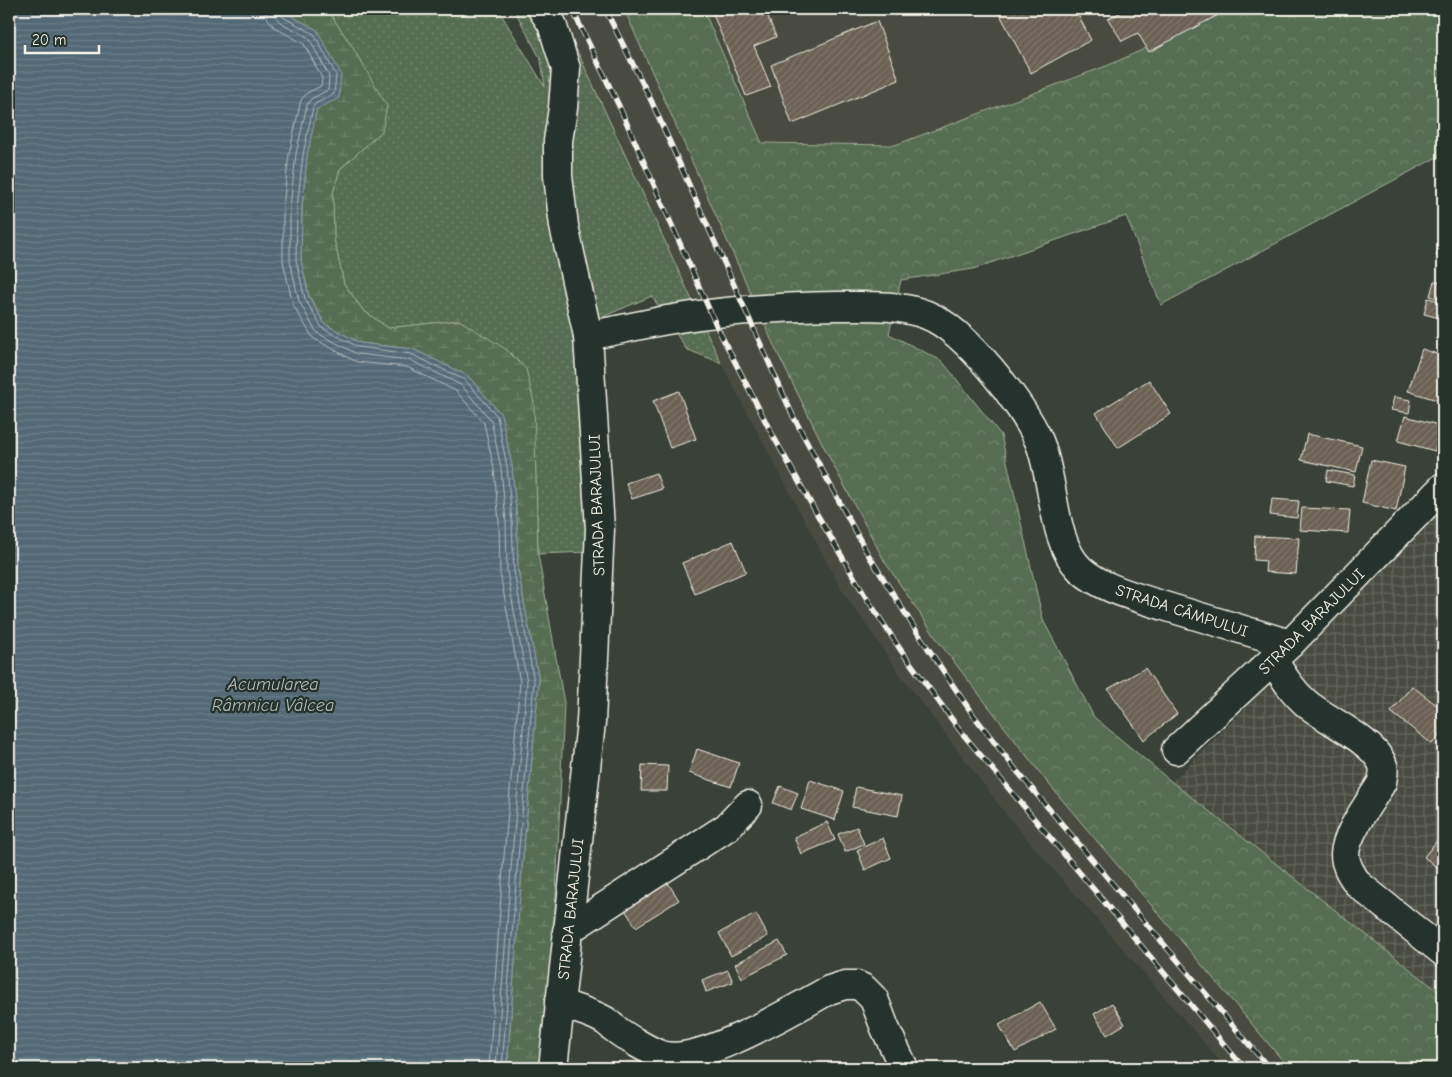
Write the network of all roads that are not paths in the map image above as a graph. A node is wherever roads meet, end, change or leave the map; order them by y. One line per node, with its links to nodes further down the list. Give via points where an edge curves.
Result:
1 (542, 9): 2 (street, STRADA BARAJULUI, via 552,24 566,69 558,141 558,176 564,226)
2 (588, 336): 4 (street, STRADA CÂMPULUI, via 679,318 782,307 887,307 929,316 974,350 1023,411 1048,469 1063,542 1080,569 1094,579 1137,598); 7 (street, STRADA BARAJULUI, via 600,529 598,591 591,722)
3 (1443, 487): 4 (street, STRADA BARAJULUI)
4 (1282, 652): 5 (street, STRADA BARAJULUI); 8 (street, via 1288,684 1304,702 1366,743 1382,763 1382,782 1348,840 1345,855 1349,872 1358,885)
5 (1176, 750)
6 (748, 805): 7 (street, via 727,827)
7 (567, 931): 9 (street, STRADA BARAJULUI)
8 (1443, 952)
9 (559, 1003): 10 (street, STRADA BARAJULUI); 11 (street, via 602,1019 661,1055 693,1055 731,1042 829,990 845,984 856,985 874,1000)
10 (553, 1068)
11 (904, 1068)

